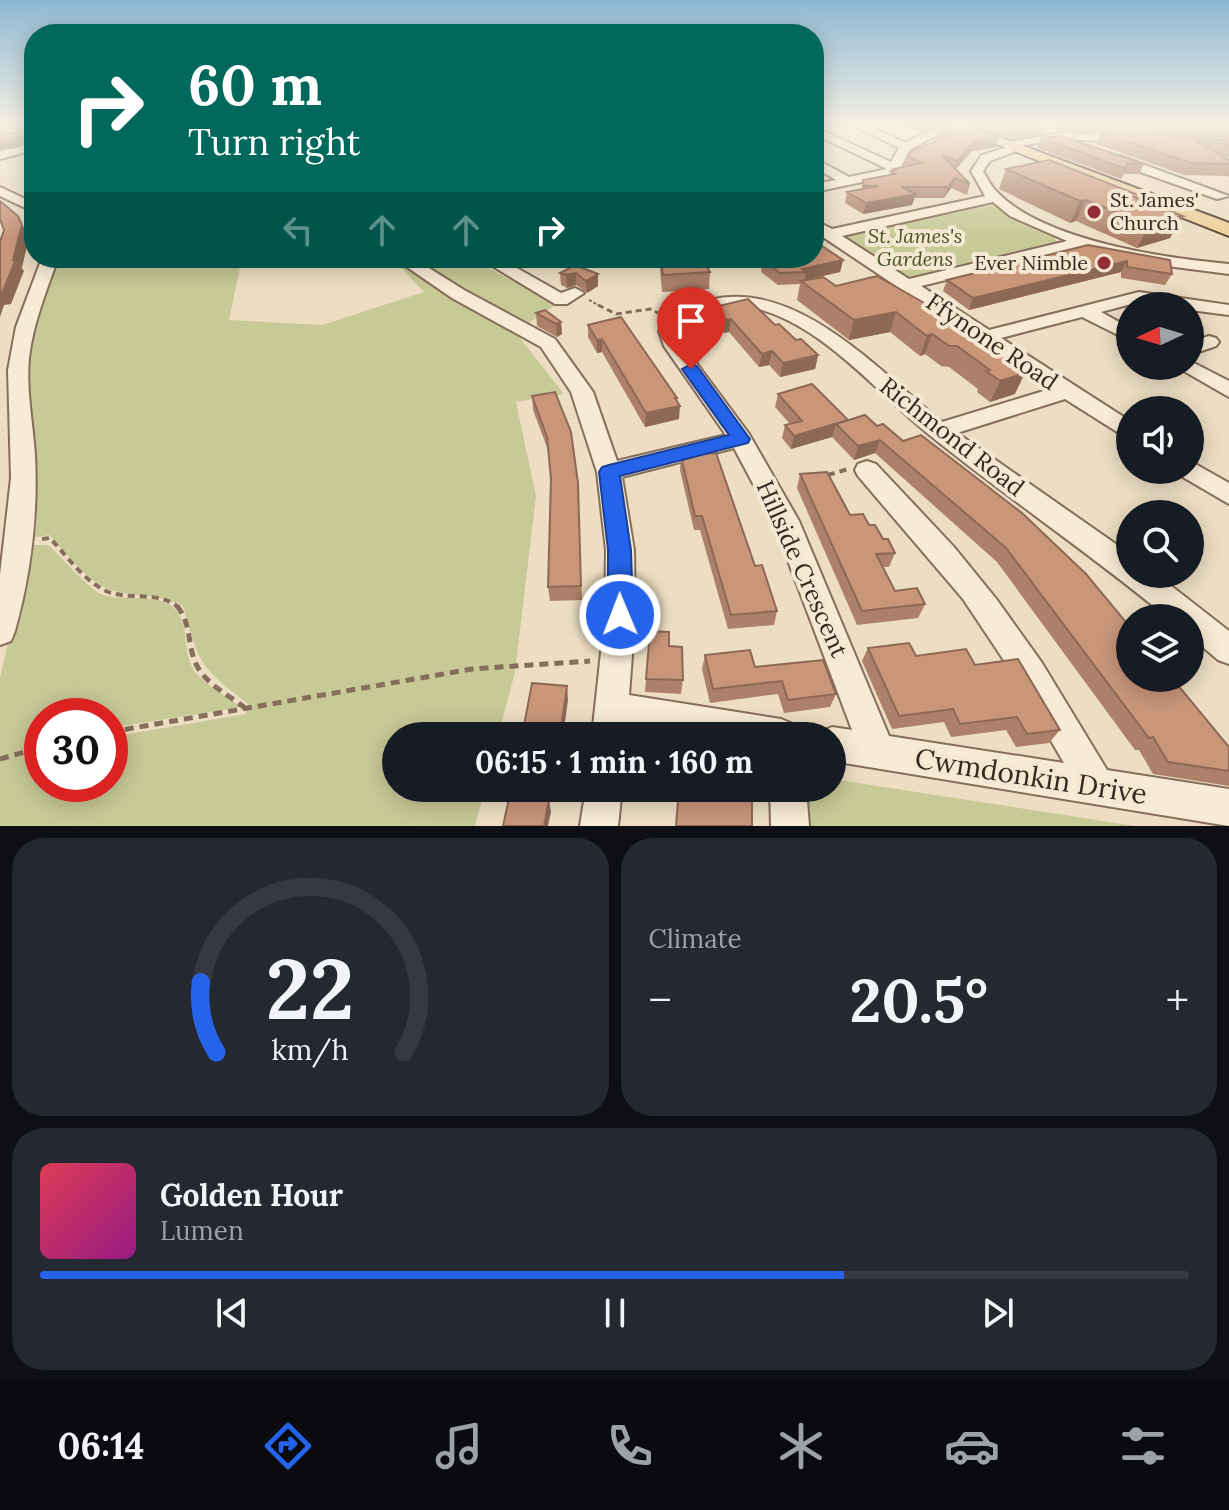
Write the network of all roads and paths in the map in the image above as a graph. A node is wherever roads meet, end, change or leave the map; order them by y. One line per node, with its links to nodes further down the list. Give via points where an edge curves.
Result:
1 (882, 163): 7 (street)
2 (899, 163): 7 (street)
3 (983, 163): 12 (street, via 977,171 982,186)
4 (1055, 163): 14 (main road)
5 (1126, 163): 11 (street)
6 (824, 168): 8 (street)
7 (896, 169): 8 (street)
8 (849, 182): 9 (street)
9 (824, 186)
10 (0, 191): 13 (street)
11 (1222, 196)
12 (995, 198): 17 (street); 19 (street, via 1035,223)
13 (24, 203)
14 (1159, 203): 15 (street); 16 (main road)
15 (1131, 210)
16 (1227, 228)
17 (824, 229)
18 (824, 230): 24 (street, Ffynone Road)
19 (1084, 242): 23 (street, via 1144,258); 24 (street)
20 (46, 268): 41 (street, via 18,368)
21 (418, 268): 38 (street, via 548,343 582,392)
22 (505, 268): 25 (street, via 561,300)
23 (1229, 269)
24 (906, 285): 30 (street, Ffynone Road)
25 (575, 293): 28 (path, via 616,314 650,309)
26 (1229, 310): 27 (street, via 1139,297)
27 (1084, 311): 29 (street); 30 (street)
28 (675, 321): 35 (street, Richmond Road, via 689,311 740,301 772,308 835,344); 36 (street, Hillside Crescent, via 668,331 674,346)
29 (1116, 328)
30 (985, 337): 33 (street, Ffynone Road)
31 (1204, 376): 32 (street)
32 (1229, 390)
33 (1067, 391): 34 (street, Ffynone Road); 35 (street)
34 (1116, 423)
35 (938, 431): 42 (street, Richmond Road)
36 (741, 439): 38 (street); 54 (street, Hillside Crescent, via 786,521)
37 (867, 470): 56 (street, via 987,608)
38 (609, 472): 48 (street, via 620,550)
39 (1204, 483): 40 (street)
40 (1228, 505)
41 (20, 542): 46 (street, via 13,592); 49 (path, via 50,538 102,590 170,601 185,618 199,671)
42 (1116, 560)
43 (1152, 588): 44 (street, Richmond Road)
44 (1172, 604)
45 (1204, 629): 47 (street, Richmond Road)
46 (0, 631)
47 (1229, 650)
48 (616, 675): 49 (path, via 590,674 590,660 472,669); 50 (street)
49 (245, 708): 51 (path)
50 (611, 722)
51 (128, 729)
52 (846, 746): 54 (street, Cwmdonkin Drive)
53 (24, 752): 55 (path)
54 (878, 752): 56 (street, Cwmdonkin Drive)
55 (0, 759)
56 (1096, 786): 59 (street, Cwmdonkin Drive)
57 (602, 802): 60 (street)
58 (789, 802): 61 (street)
59 (1229, 808)
60 (599, 826)
61 (790, 826)

